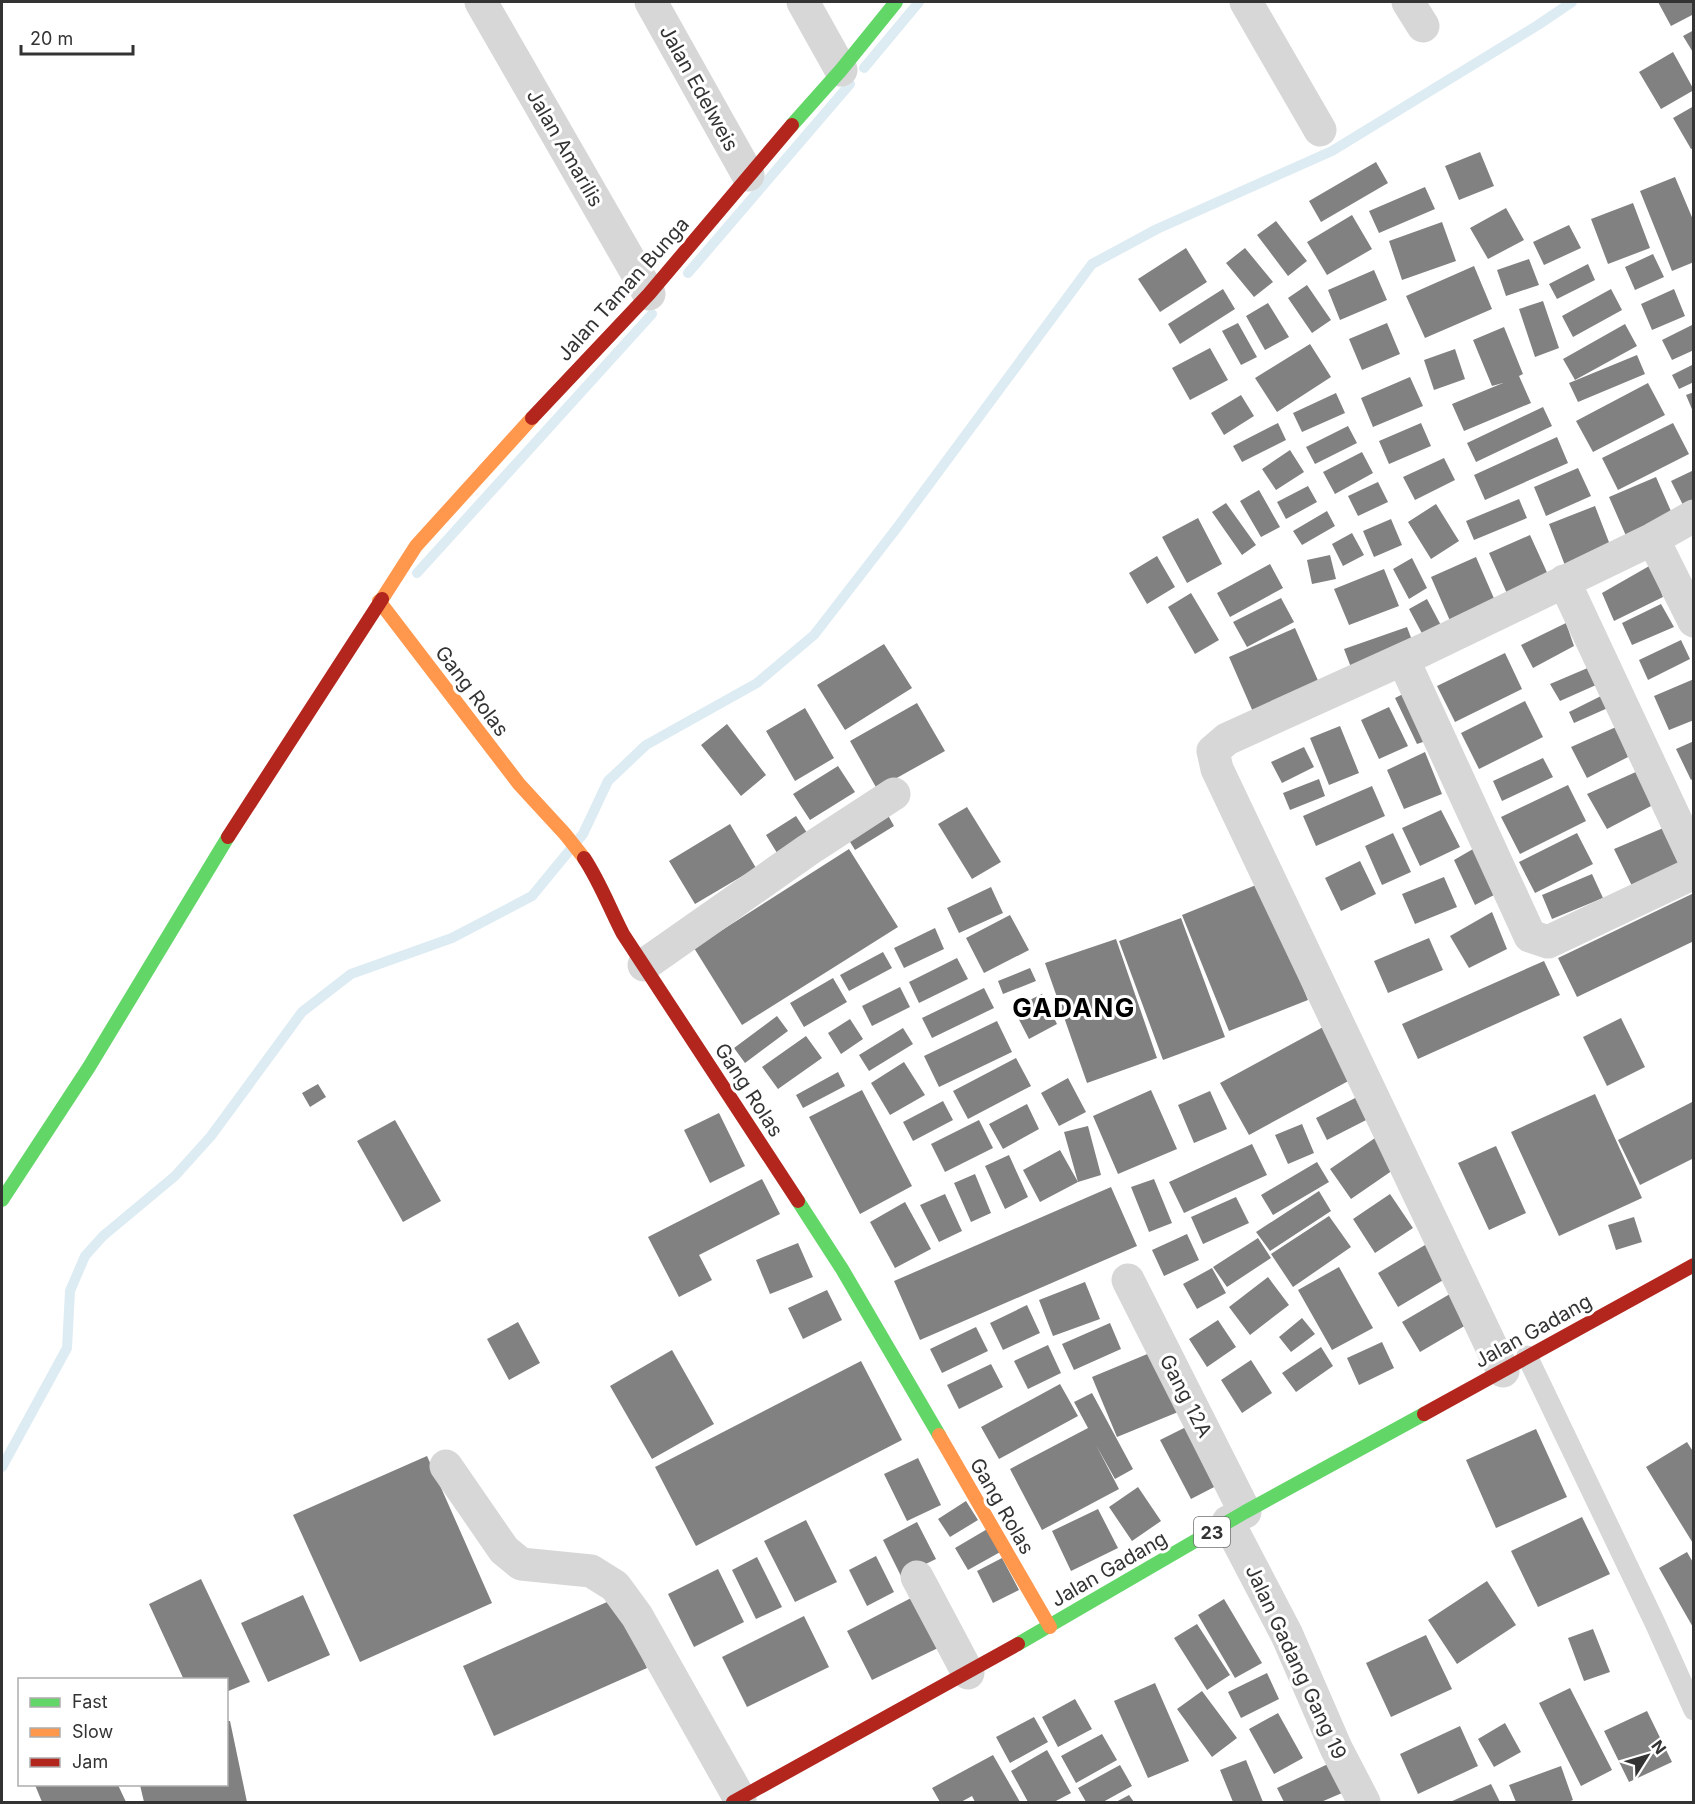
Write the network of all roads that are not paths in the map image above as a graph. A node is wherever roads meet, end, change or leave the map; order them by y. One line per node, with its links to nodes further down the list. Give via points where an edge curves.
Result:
1 (481, 2): 9 (street, Jalan Amarilis)
2 (651, 2): 8 (street, Jalan Edelweis)
3 (803, 2): 6 (street)
4 (896, 2): 6 (main road, Jalan Taman Bunga)
5 (1246, 2): 7 (street)
6 (841, 70): 8 (main road, Jalan Taman Bunga)
7 (1320, 130)
8 (748, 176): 9 (main road, Jalan Taman Bunga)
9 (649, 294): 13 (main road, Jalan Taman Bunga, via 422,539)
10 (1694, 516): 11 (street)
11 (1653, 539): 12 (street); 14 (street)
12 (1564, 581): 15 (street); 17 (street)
13 (379, 601): 19 (main road, Gang Rolas, via 519,784 582,856 597,877 623,934); 20 (main road, Jalan Taman Bunga)
14 (1694, 621)
15 (1403, 659): 18 (street, via 1530,936 1548,942); 23 (street, via 1227,739 1213,751 1222,779)
16 (894, 794): 19 (street)
17 (1694, 859)
18 (1694, 873)
19 (644, 964): 27 (main road, Gang Rolas, via 842,1269)
20 (2, 1200)
21 (1694, 1265): 23 (main road, Jalan Gadang / 23)
22 (1128, 1280): 25 (street, Gang 12A)
23 (1515, 1363): 25 (main road, Jalan Gadang / 23); 29 (lane, via 1655,1623)
24 (446, 1466): 30 (street, via 504,1550 521,1564 591,1571 615,1586 637,1616)
25 (1236, 1517): 27 (main road, Jalan Gadang / 23); 31 (street, Jalan Gadang Gang 19, via 1336,1748)
26 (917, 1577): 28 (street)
27 (1050, 1626): 28 (main road, Jalan Gadang / 23)
28 (968, 1673): 30 (main road, Jalan Gadang / 23)
29 (1694, 1710)
30 (737, 1801)
31 (1364, 1803)

